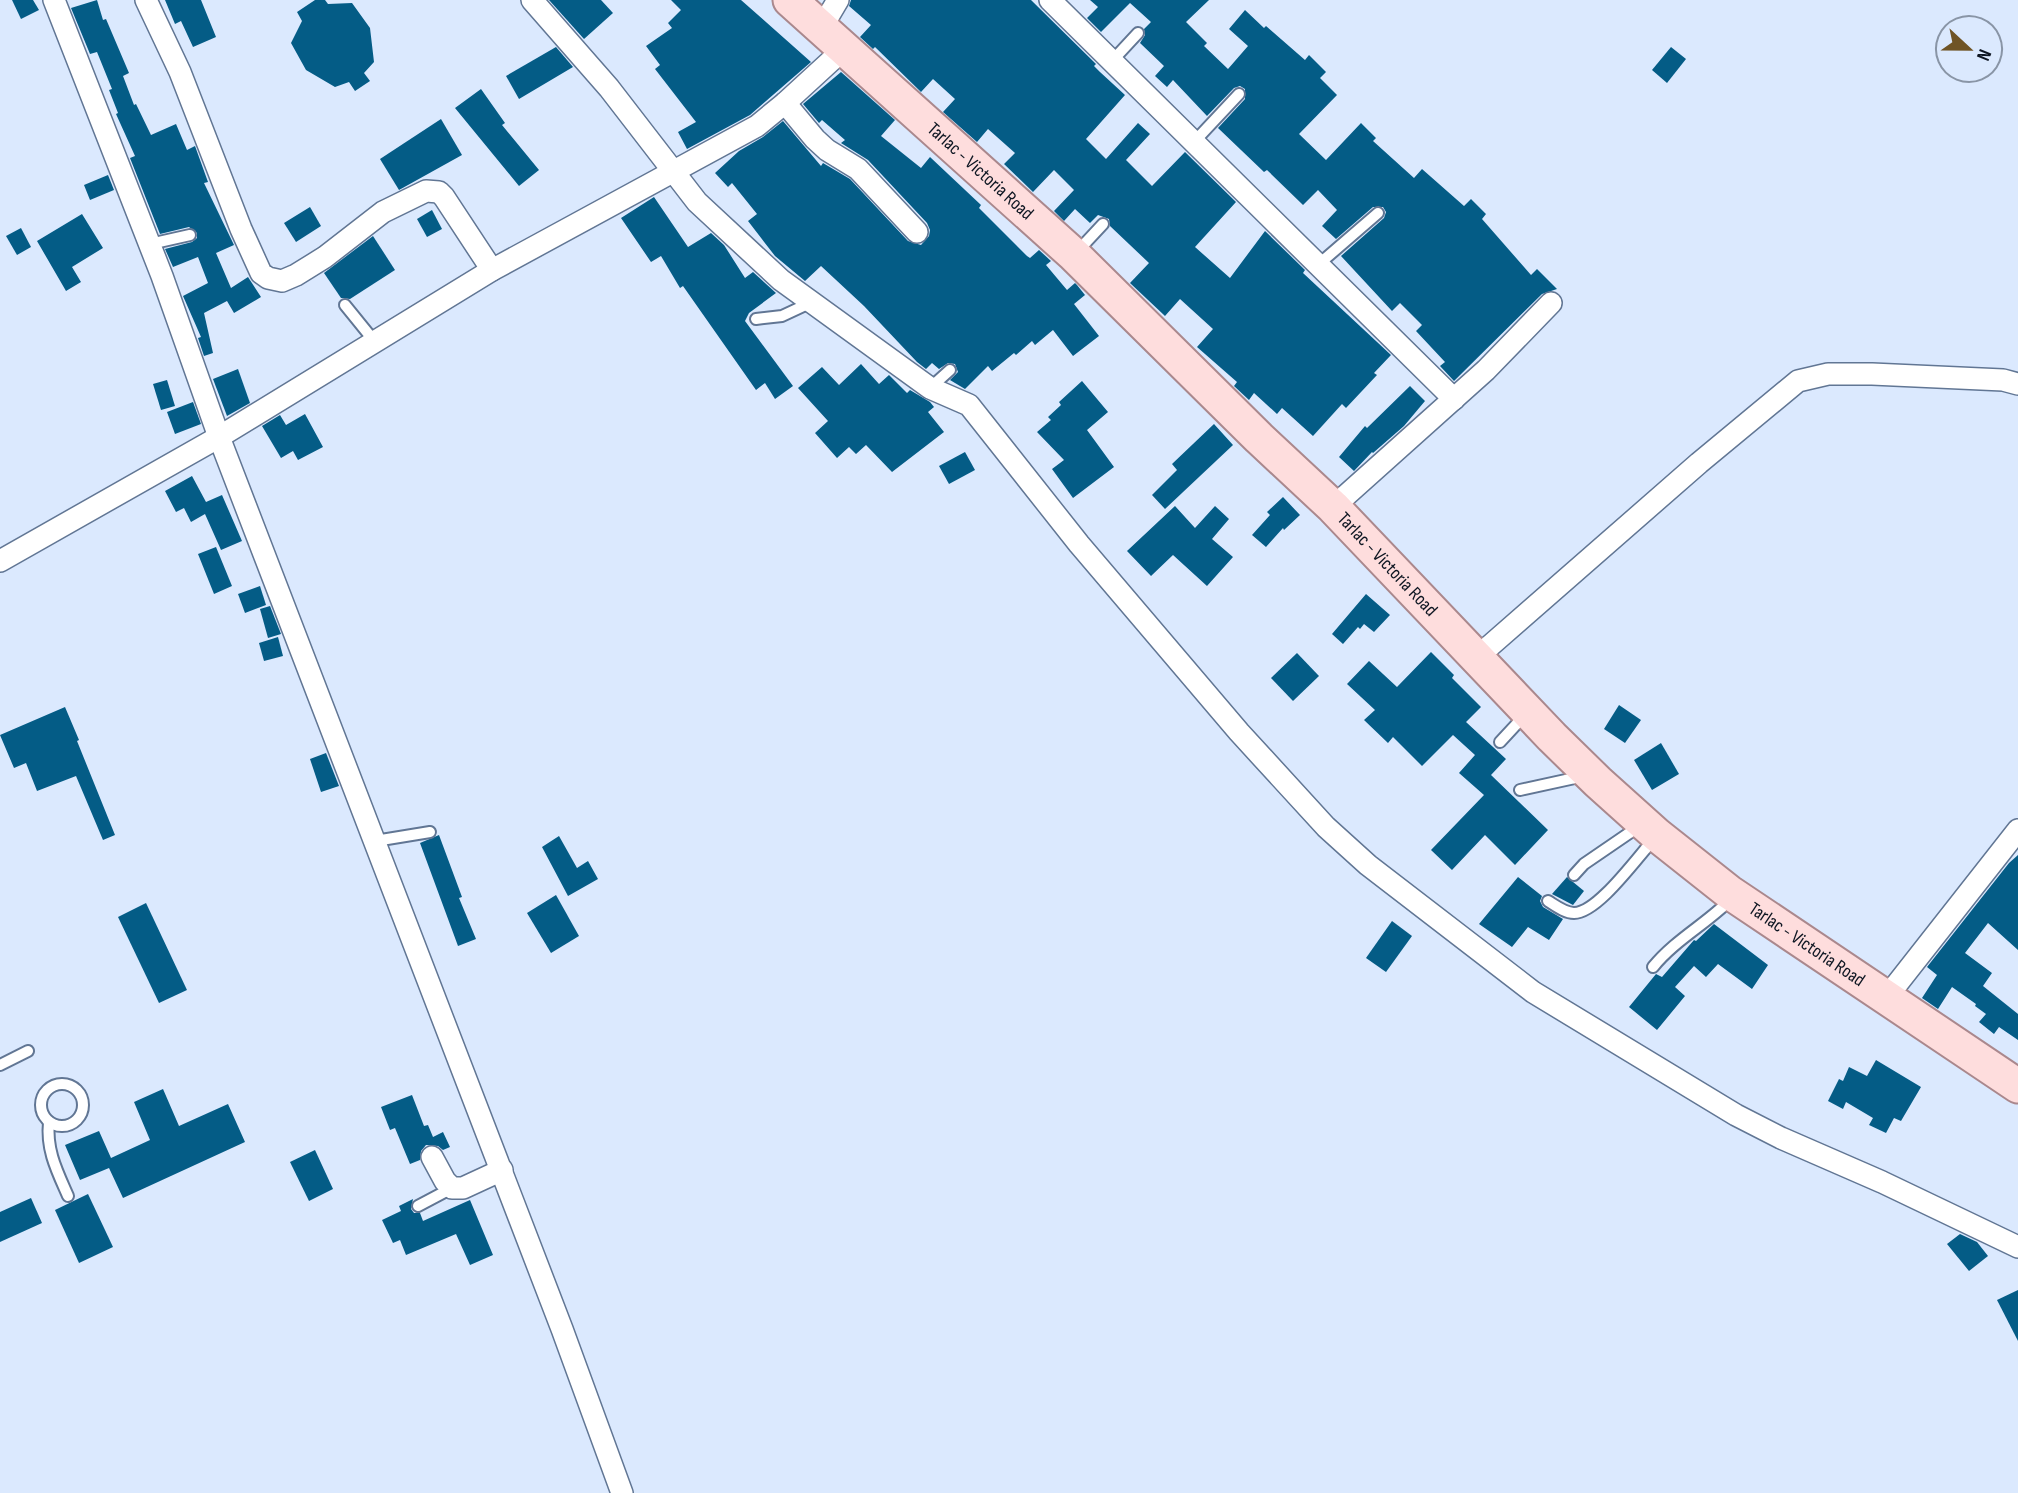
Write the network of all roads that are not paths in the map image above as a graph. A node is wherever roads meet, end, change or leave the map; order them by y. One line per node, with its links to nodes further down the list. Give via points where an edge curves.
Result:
1 (54, 0): 17 (street)
2 (146, 0): 20 (street, via 261,273 274,281 296,275 383,212 426,191 444,197)
3 (531, 0): 12 (street, via 609,88)
4 (790, 0): 6 (main road, Tarlac - Victoria Road)
5 (1053, 1): 8 (street)
6 (835, 25): 10 (street); 18 (main road, Tarlac - Victoria Road)
7 (1138, 33): 8 (lane)
8 (1112, 61): 11 (street)
9 (1239, 94): 11 (lane)
10 (785, 103): 12 (street, via 757,126); 15 (street, via 821,144 858,169)
11 (1194, 142): 19 (street)
12 (672, 170): 20 (street); 21 (street, via 697,202)
13 (1378, 213): 19 (lane)
14 (1103, 224): 18 (lane)
15 (917, 232)
16 (190, 235): 17 (lane)
17 (150, 244): 30 (street)
18 (1074, 255): 31 (main road, Tarlac - Victoria Road)
19 (1320, 264): 29 (street)
20 (492, 270): 25 (street)
21 (813, 302): 24 (lane, via 782,316); 28 (street)
22 (1551, 303): 29 (street)
23 (345, 305): 25 (lane)
24 (756, 319)
25 (374, 342): 30 (street)
26 (950, 370): 28 (lane)
27 (2018, 384): 33 (street, via 1872,374 1828,374 1798,381)
28 (930, 388): 56 (street, via 969,405 1239,733 1368,865 1533,992 1736,1115)
29 (1454, 398): 31 (street)
30 (219, 437): 32 (street); 41 (street)
31 (1333, 507): 33 (main road, Tarlac - Victoria Road)
32 (0, 561)
33 (1476, 658): 34 (main road, Tarlac - Victoria Road)
34 (1528, 712): 35 (lane); 36 (main road, Tarlac - Victoria Road)
35 (1500, 742)
36 (1590, 775): 37 (lane); 38 (main road, Tarlac - Victoria Road)
37 (1520, 790)
38 (1650, 829): 42 (lane, via 1584,864); 43 (main road, Tarlac - Victoria Road); 44 (lane, via 1601,899 1588,909 1571,913)
39 (2018, 830): 46 (street)
40 (430, 832): 41 (lane)
41 (375, 841): 52 (street)
42 (1574, 875)
43 (1735, 895): 45 (lane); 46 (main road, Tarlac - Victoria Road)
44 (1548, 901)
45 (1653, 967)
46 (1886, 998): 49 (main road, Tarlac - Victoria Road)
47 (28, 1051): 48 (lane)
48 (0, 1065)
49 (2018, 1086)
50 (49, 1122): 50 (lane, via 42,1112 42,1098 50,1087 63,1083 75,1087 83,1098 83,1111 75,1122 62,1127); 54 (lane, via 49,1153)
51 (432, 1157): 53 (street)
52 (502, 1170): 53 (street); 57 (street)
53 (453, 1188): 55 (lane)
54 (68, 1196)
55 (418, 1206)
56 (2018, 1247)
57 (622, 1493)

